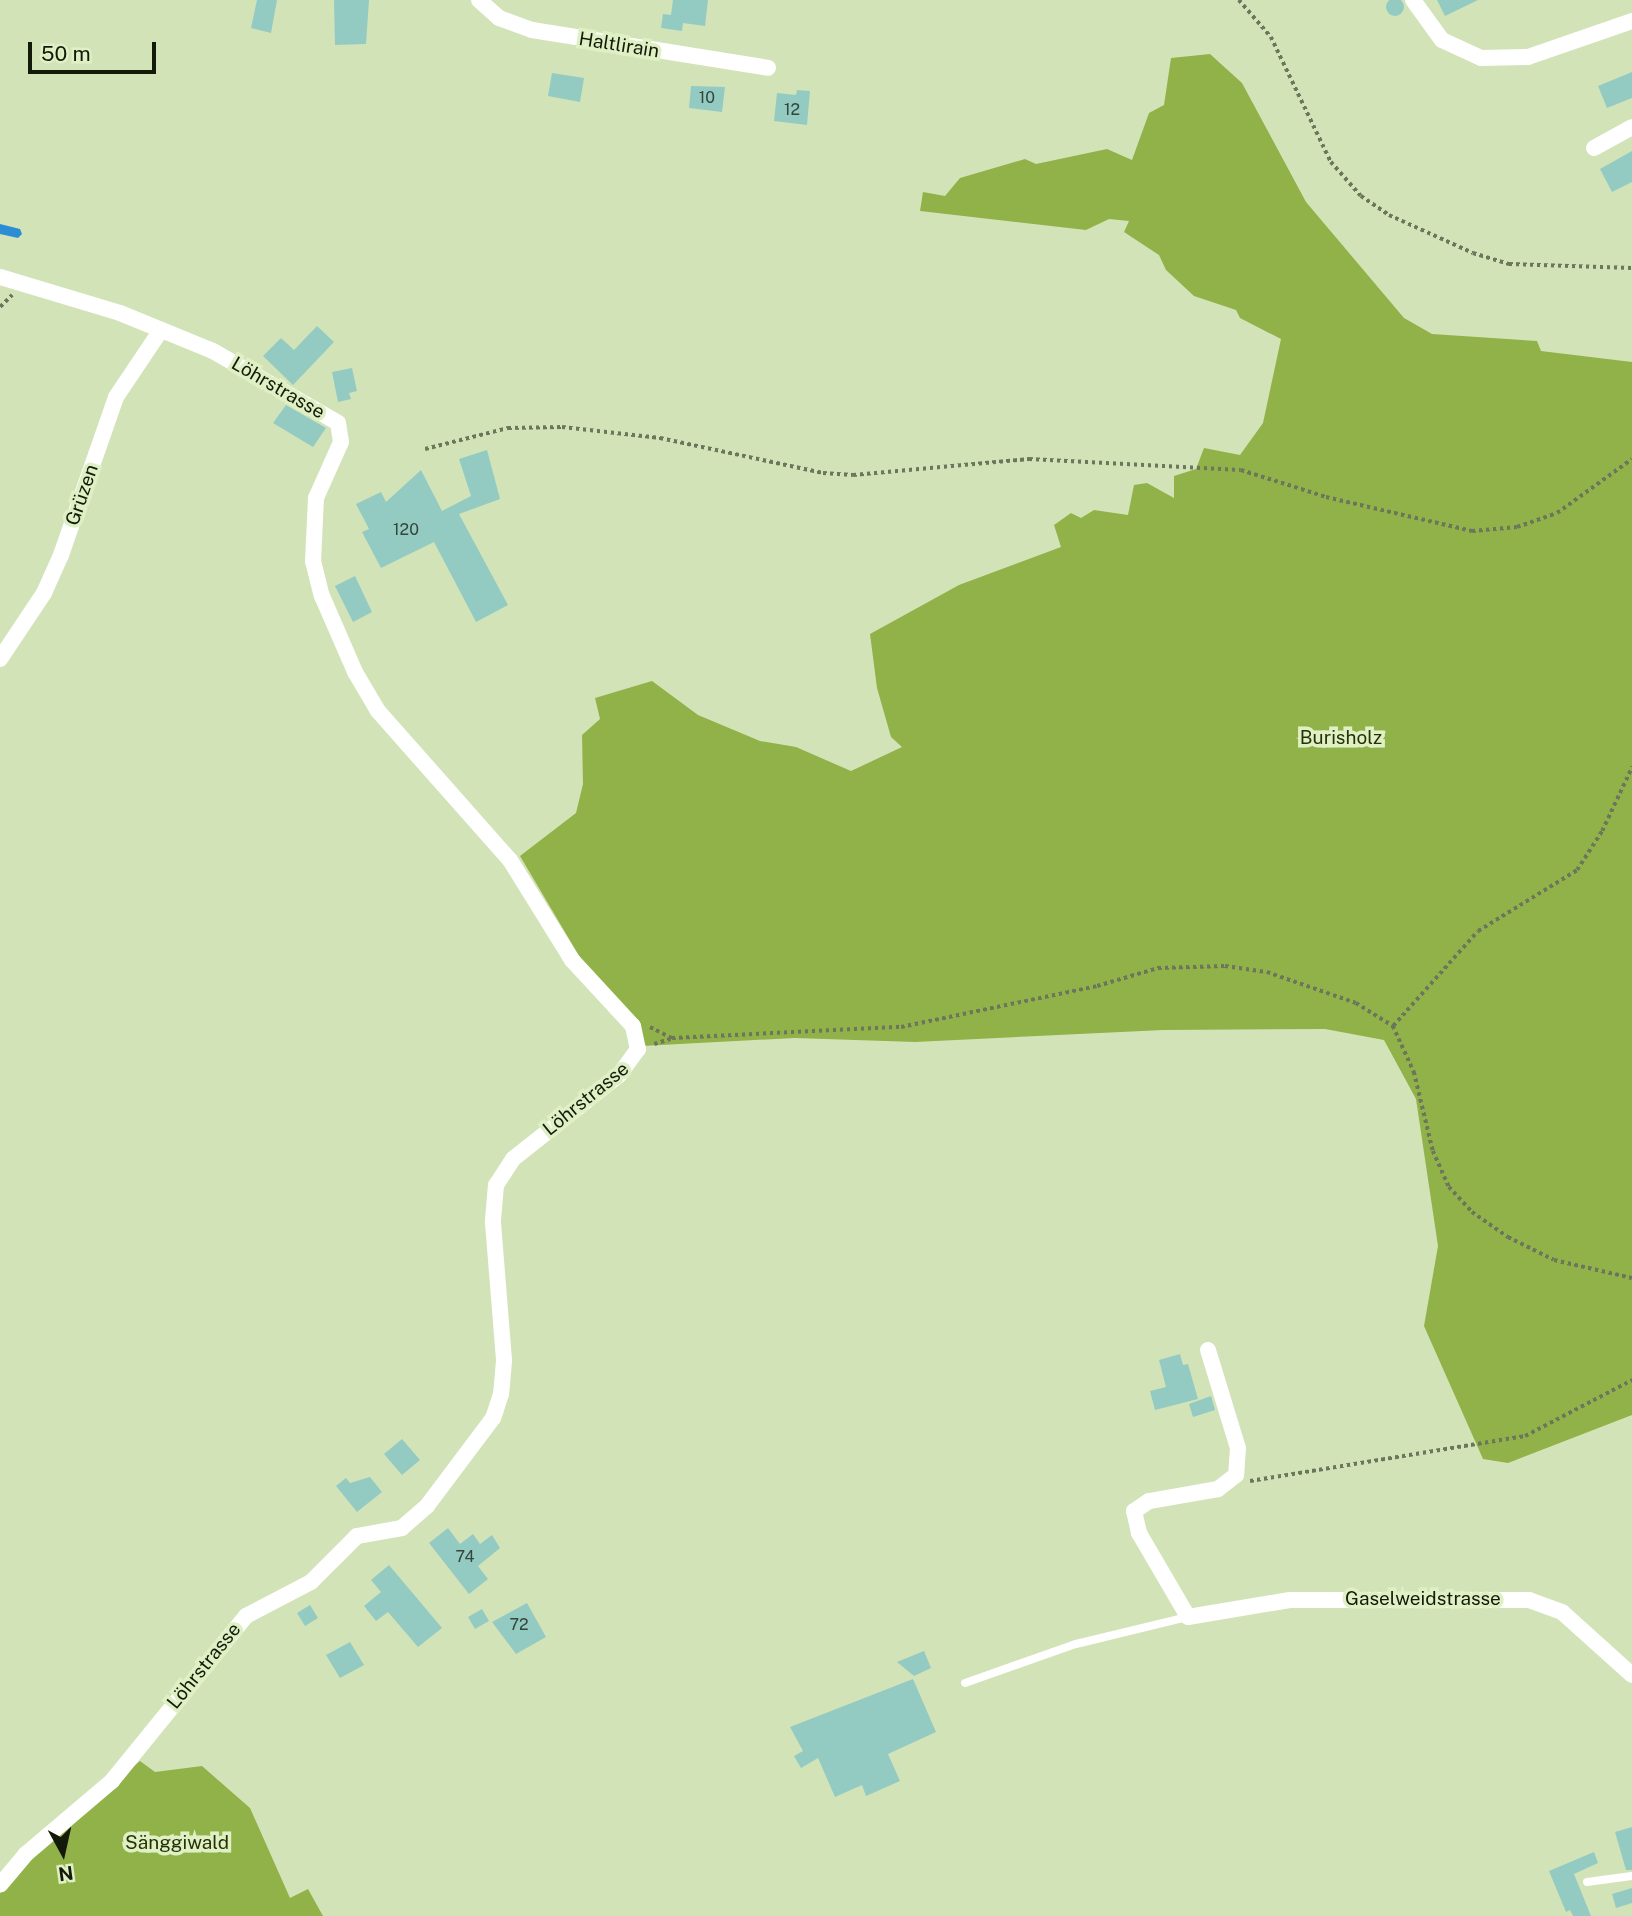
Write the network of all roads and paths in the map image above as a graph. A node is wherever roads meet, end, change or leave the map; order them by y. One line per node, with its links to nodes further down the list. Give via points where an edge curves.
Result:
1 (479, 0): 5 (street, Haltlirain, via 499,18 533,30)
2 (1239, 0): 8 (path, via 1271,37 1331,162 1362,196 1389,215 1509,264)
3 (1413, 0): 4 (street, via 1441,40 1481,58 1528,57)
4 (1632, 21)
5 (768, 68)
6 (1632, 127): 7 (street)
7 (1594, 148)
8 (1632, 268)
9 (0, 278): 10 (street, Löhrstrasse)
10 (161, 330): 13 (street, Grüzen, via 116,397 61,555 44,593); 26 (street, Löhrstrasse, via 253,371 338,423 341,442 316,498 313,561 322,596 355,672 378,711 510,860 572,960 633,1026 638,1049 619,1074 513,1159 496,1185 493,1223 504,1361 501,1394 493,1418 427,1506 402,1528 358,1536 311,1582 246,1616 112,1781 26,1854)
11 (425, 449): 12 (path, via 508,428 562,427 660,438 823,473 853,475 1029,459 1241,470 1472,531 1517,527 1557,513)
12 (1632, 459)
13 (0, 659)
14 (1632, 767): 16 (path, via 1602,831 1577,870 1478,930)
15 (647, 1026): 16 (path, via 672,1038 901,1027 1180,966 1225,966 1305,982 1356,1003)
16 (1393, 1026): 17 (path, via 1414,1072 1433,1151 1460,1201 1530,1249 1596,1272)
17 (1632, 1278)
18 (1208, 1350): 20 (street, via 1239,1456 1236,1475)
19 (1632, 1381): 20 (path, via 1525,1436)
20 (1224, 1486): 21 (street, via 1149,1501 1134,1511 1139,1533)
21 (1188, 1617): 22 (street, Gaselweidstrasse, via 1290,1600 1529,1600 1562,1612); 23 (lane, Gaselweidstrasse, via 1100,1637)
22 (1632, 1675)
23 (965, 1683)
24 (1632, 1876): 25 (lane)
25 (1587, 1882)
26 (0, 1885)

